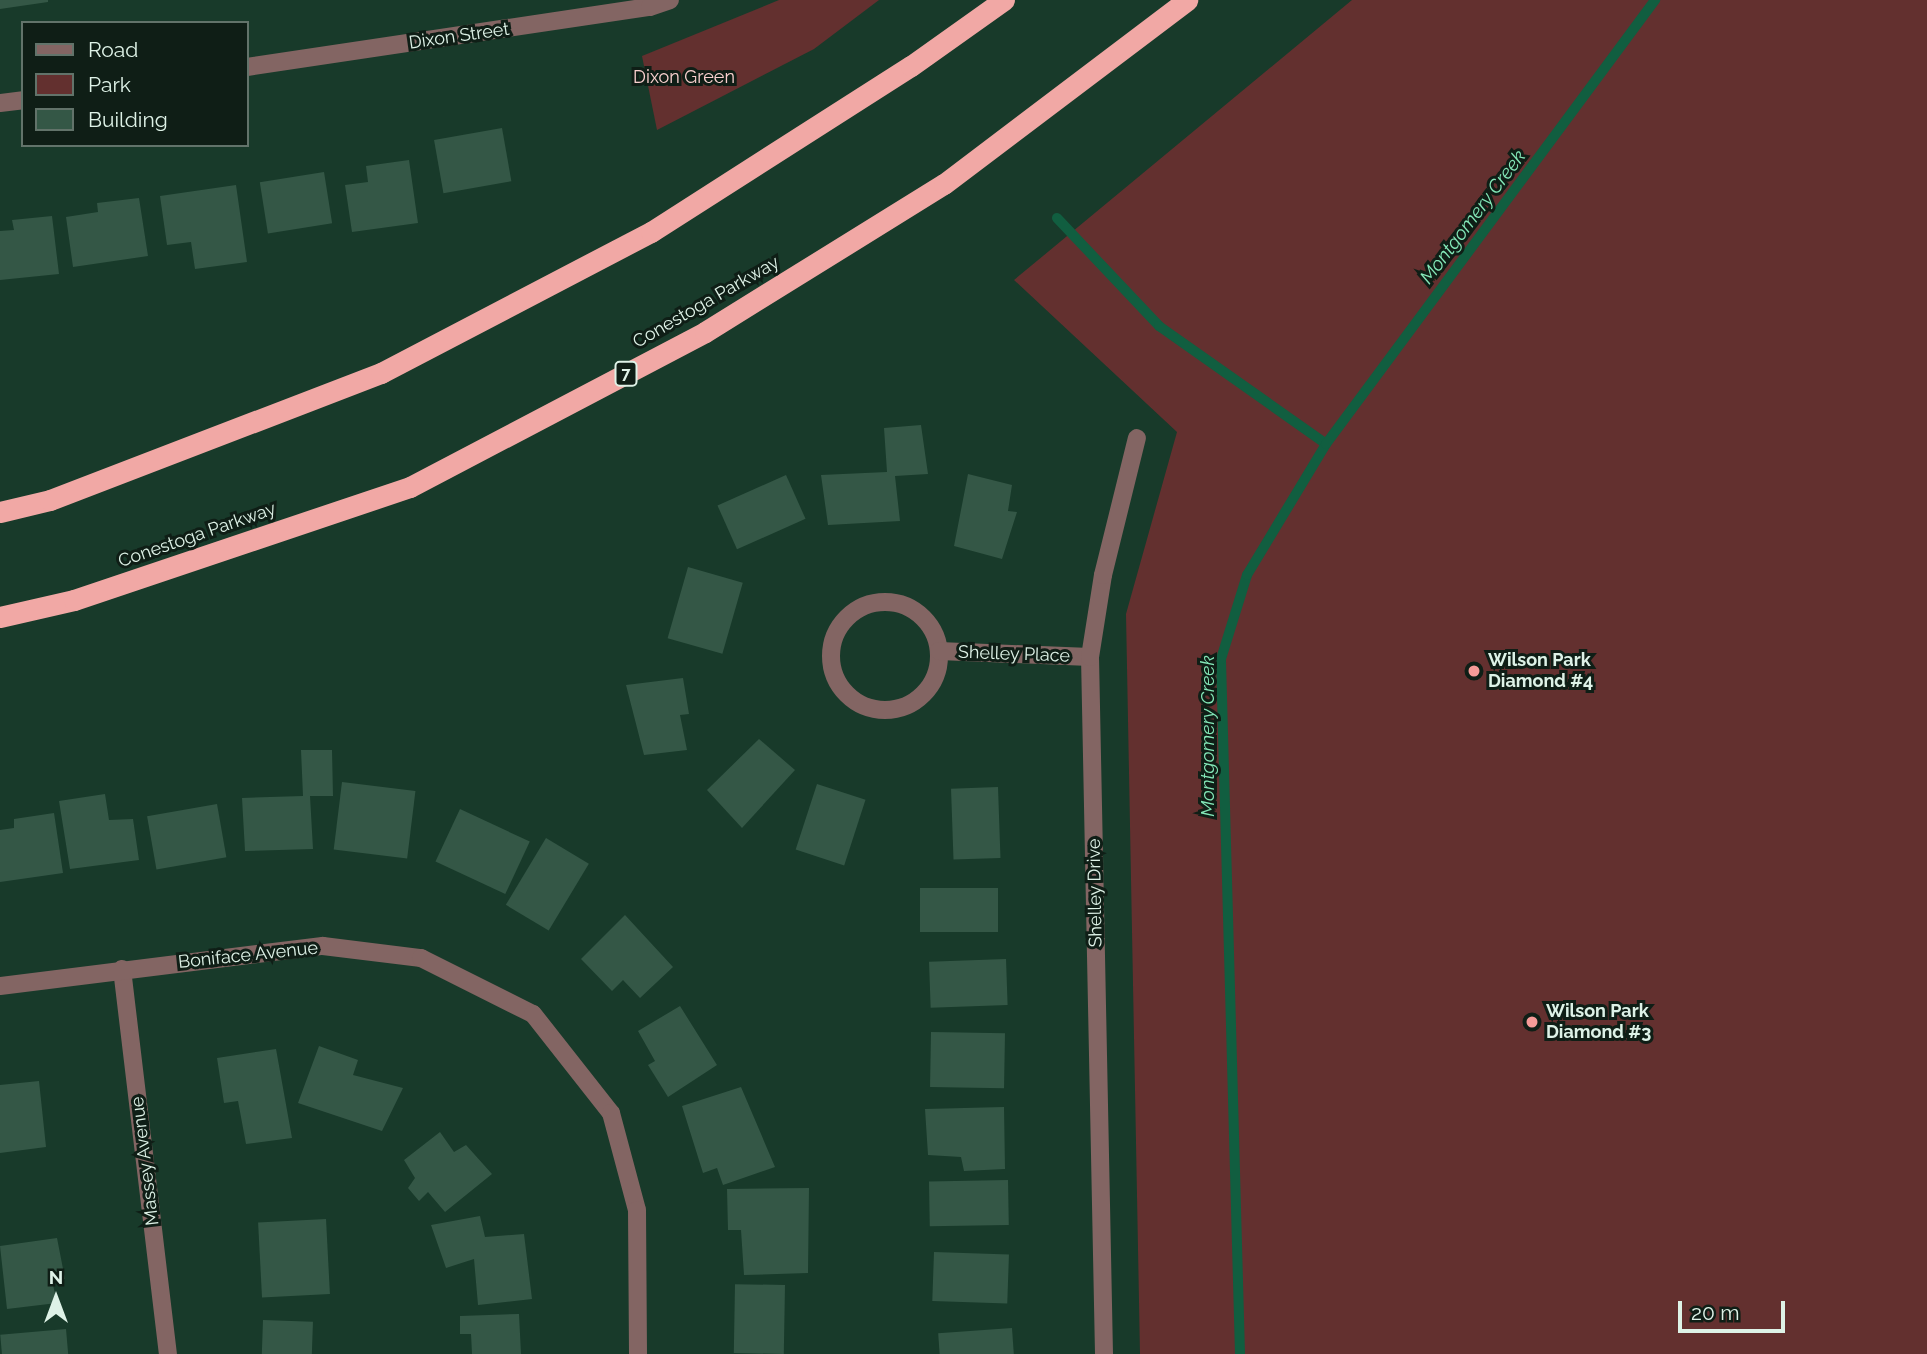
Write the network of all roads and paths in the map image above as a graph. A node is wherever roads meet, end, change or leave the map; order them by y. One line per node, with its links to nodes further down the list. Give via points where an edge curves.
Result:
1 (670, 0): 4 (street, Dixon Street)
2 (1004, 0): 8 (highway, via 911,66 652,232 381,373 50,500)
3 (1187, 0): 9 (highway, Conestoga Parkway / 7, via 944,184 705,332 410,487 75,600)
4 (248, 67)
5 (21, 100): 6 (street)
6 (0, 103)
7 (1137, 438): 11 (street, Shelley Drive, via 1103,575)
8 (0, 512)
9 (0, 617)
10 (939, 651): 10 (street, Shelley Place, via 934,635 918,615 896,603 878,602 848,616 837,630 831,664 848,696 882,710 900,708 923,693 937,669); 11 (street, Shelley Place)
11 (1090, 657): 16 (street, Shelley Drive)
12 (122, 969): 13 (street, Boniface Avenue); 14 (street, Massey Avenue); 15 (street, Boniface Avenue, via 323,946 421,958 533,1014 611,1113 637,1210)
13 (0, 986)
14 (168, 1354)
15 (638, 1354)
16 (1104, 1354)

